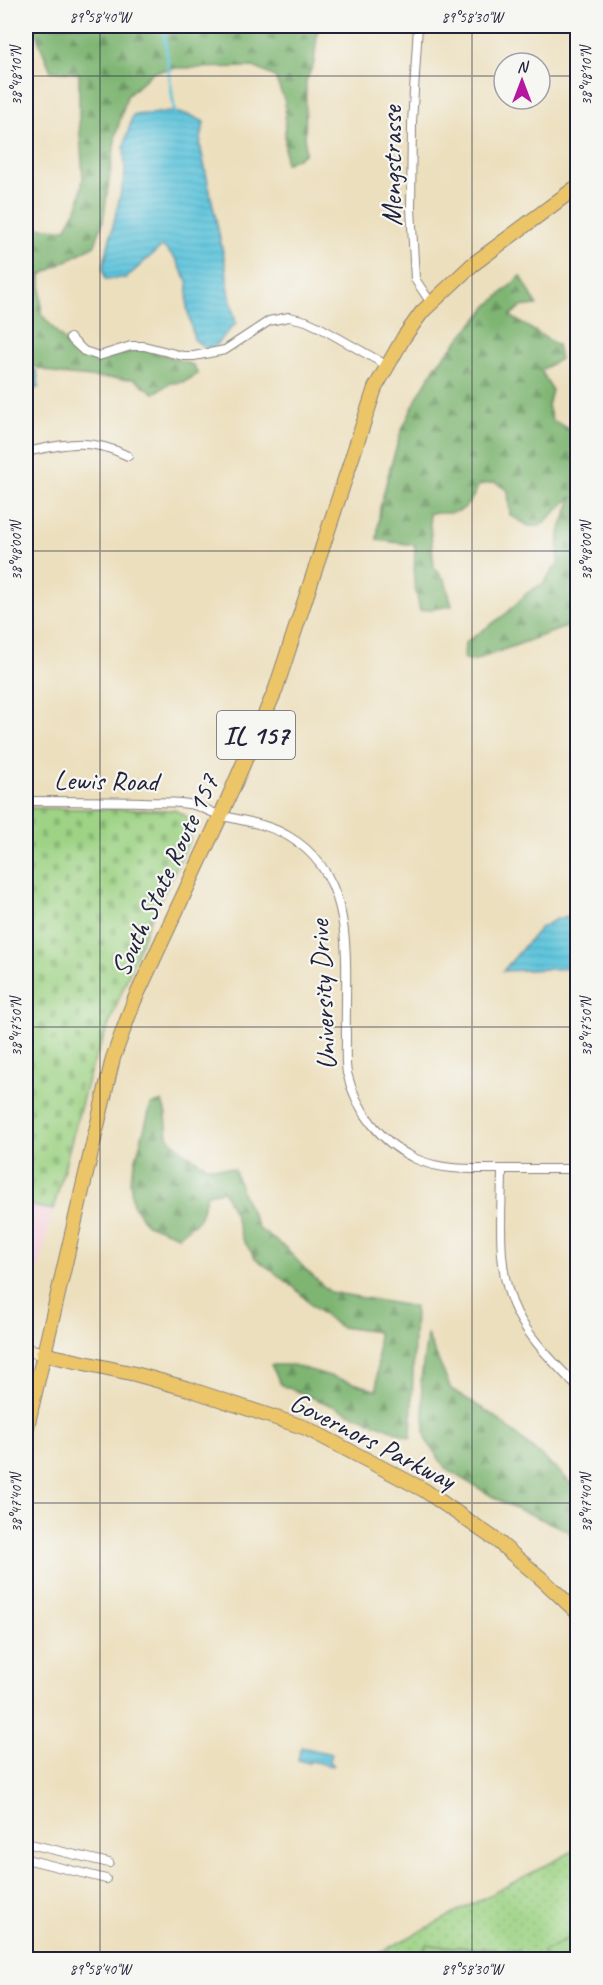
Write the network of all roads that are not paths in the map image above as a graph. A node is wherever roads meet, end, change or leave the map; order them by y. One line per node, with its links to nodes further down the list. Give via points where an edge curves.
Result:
1 (418, 26): 3 (street, Mengstrasse, via 411,208 415,279)
2 (578, 186): 3 (main road, South State Route 157 / IL 157, via 472,265)
3 (430, 303): 5 (main road, South State Route 157 / IL 157)
4 (70, 338): 5 (street, via 84,351 99,356 144,346 194,356 225,350 269,321 289,316 319,327)
5 (388, 366): 9 (main road, South State Route 157 / IL 157, via 375,388 276,691)
6 (26, 452): 7 (street, via 80,443 110,447)
7 (128, 456)
8 (26, 801): 9 (street, Lewis Road, via 166,803 196,806)
9 (220, 815): 10 (street, University Drive, via 287,835 329,876 343,918 347,1072 366,1117 395,1147 417,1159 448,1168); 13 (main road, South State Route 157 / IL 157, via 134,1000 113,1058)
10 (502, 1169): 11 (street, University Drive); 14 (street, via 502,1262 510,1299 527,1330)
11 (578, 1169)
12 (26, 1349): 13 (main road)
13 (43, 1354): 15 (main road, South State Route 157 / IL 157); 16 (main road, Governors Parkway, via 189,1389 306,1428 424,1490 496,1540)
14 (578, 1388)
15 (26, 1431)
16 (578, 1613)
17 (26, 1843): 19 (street)
18 (26, 1859): 20 (street)
19 (109, 1863)
20 (106, 1879)

